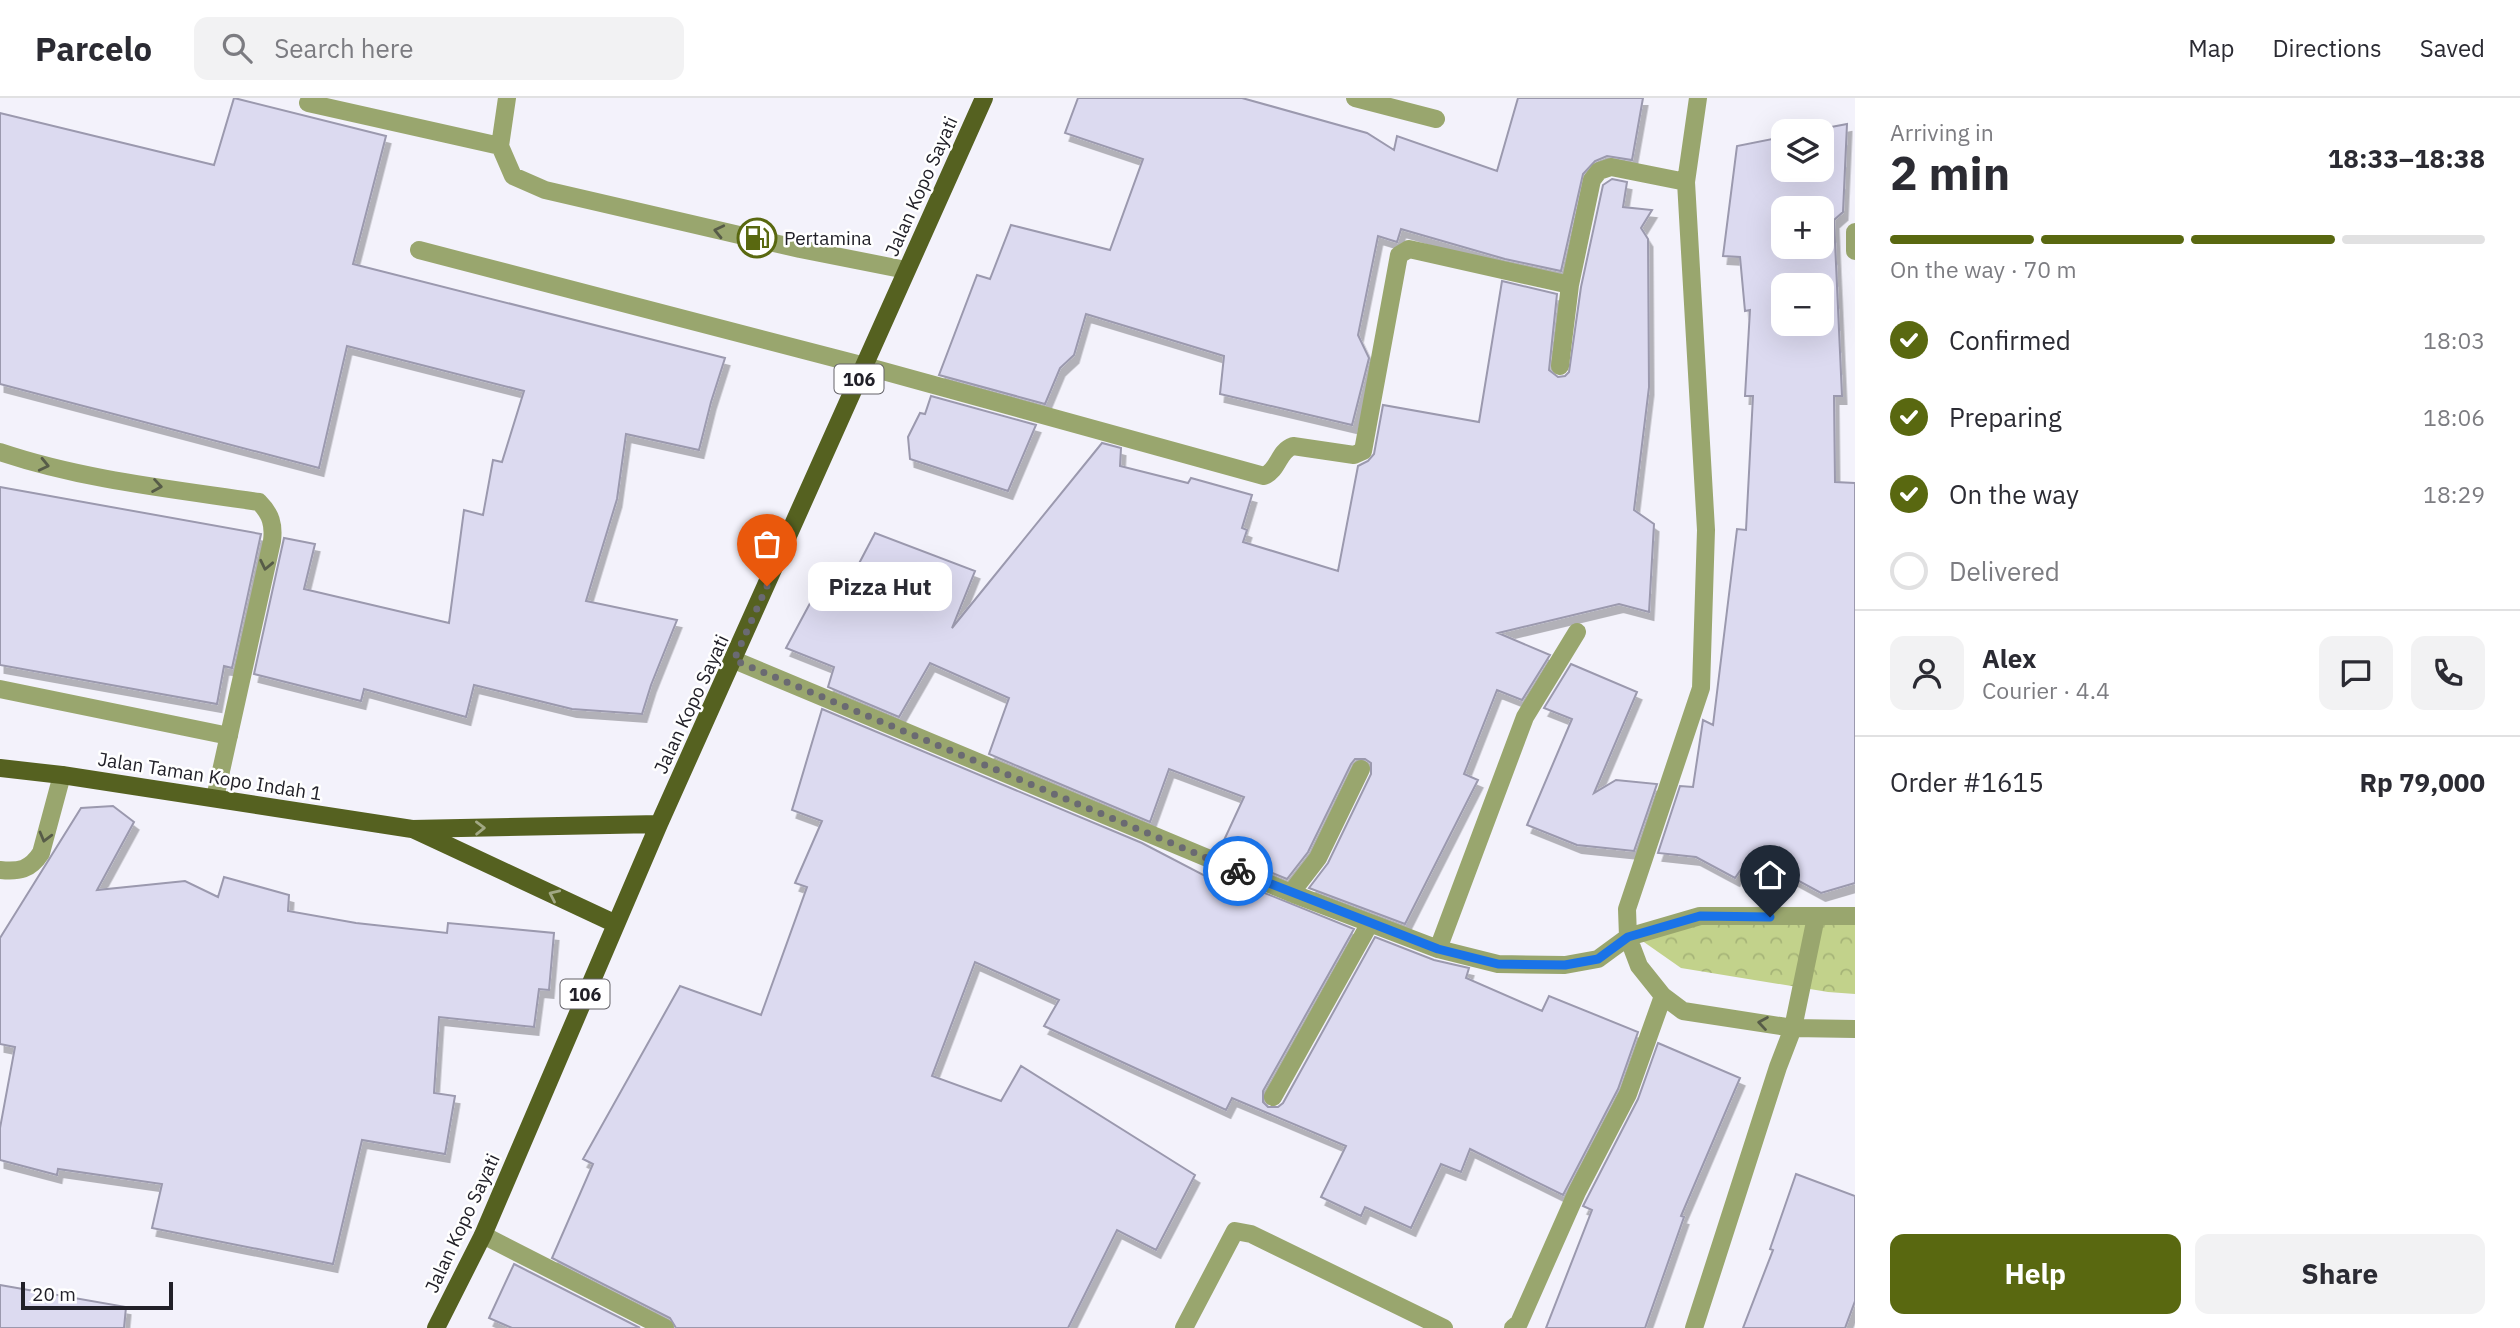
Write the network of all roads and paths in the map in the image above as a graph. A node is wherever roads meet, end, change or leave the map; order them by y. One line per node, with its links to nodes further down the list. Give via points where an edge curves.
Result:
1 (507, 98): 7 (street)
2 (984, 98): 12 (main road, Jalan Kopo Sayati / 106)
3 (1356, 98): 6 (street)
4 (1698, 98): 8 (street)
5 (308, 103): 7 (street)
6 (1436, 119)
7 (500, 146): 12 (street, one-way to 7, via 545,190 513,176)
8 (1686, 182): 13 (street, via 1611,167 1599,172 1592,180); 33 (street, via 1706,530 1701,688 1627,909)
9 (1855, 232): 11 (street)
10 (419, 250): 14 (street)
11 (1855, 251)
12 (906, 270): 14 (main road, Jalan Kopo Sayati / 106)
13 (1570, 285): 14 (street, via 1409,248 1399,255 1363,451 1354,455 1293,446 1283,453 1275,469 1264,475); 15 (street)
14 (865, 366): 18 (main road, Jalan Kopo Sayati / 106)
15 (1560, 366)
16 (0, 452): 20 (street, one-way to 20, via 89,475 259,502 267,510 272,541)
17 (1577, 632): 34 (street, via 1525,717)
18 (734, 660): 25 (main road, Jalan Kopo Sayati / 106); 28 (street)
19 (0, 689): 20 (street)
20 (229, 736): 24 (street)
21 (0, 768): 23 (main road, Jalan Taman Kopo Indah 1)
22 (1361, 769): 28 (street, via 1318,858)
23 (62, 775): 24 (main road, Jalan Taman Kopo Indah 1); 27 (street, one-way to 27, via 41,853 17,872)
24 (215, 798): 26 (main road, Jalan Taman Kopo Indah 1)
25 (659, 824): 26 (main road, Jalan Taman Kopo Indah 1, one-way to 25); 32 (main road, Jalan Kopo Sayati / 106)
26 (412, 829): 32 (main road, Jalan Taman Kopo Indah 1, one-way to 26)
27 (0, 870)
28 (1291, 893): 31 (street)
29 (1855, 916): 30 (street)
30 (1816, 917): 33 (street, via 1700,916); 36 (street)
31 (1370, 923): 34 (street); 38 (street)
32 (616, 924): 39 (main road, Jalan Kopo Sayati / 106)
33 (1628, 937): 34 (street, via 1598,959 1565,965 1498,964); 35 (street, via 1639,966)
34 (1438, 949)
35 (1662, 996): 36 (street, one-way to 35, via 1683,1011); 44 (street, via 1628,1094)
36 (1793, 1028): 37 (street); 45 (street)
37 (1855, 1029)
38 (1273, 1097)
39 (482, 1235): 40 (main road, Jalan Kopo Sayati / 106); 41 (street)
40 (436, 1328)
41 (665, 1328)
42 (1185, 1328): 43 (street, via 1235,1231 1251,1234)
43 (1444, 1328)
44 (1513, 1328)
45 (1694, 1328)

